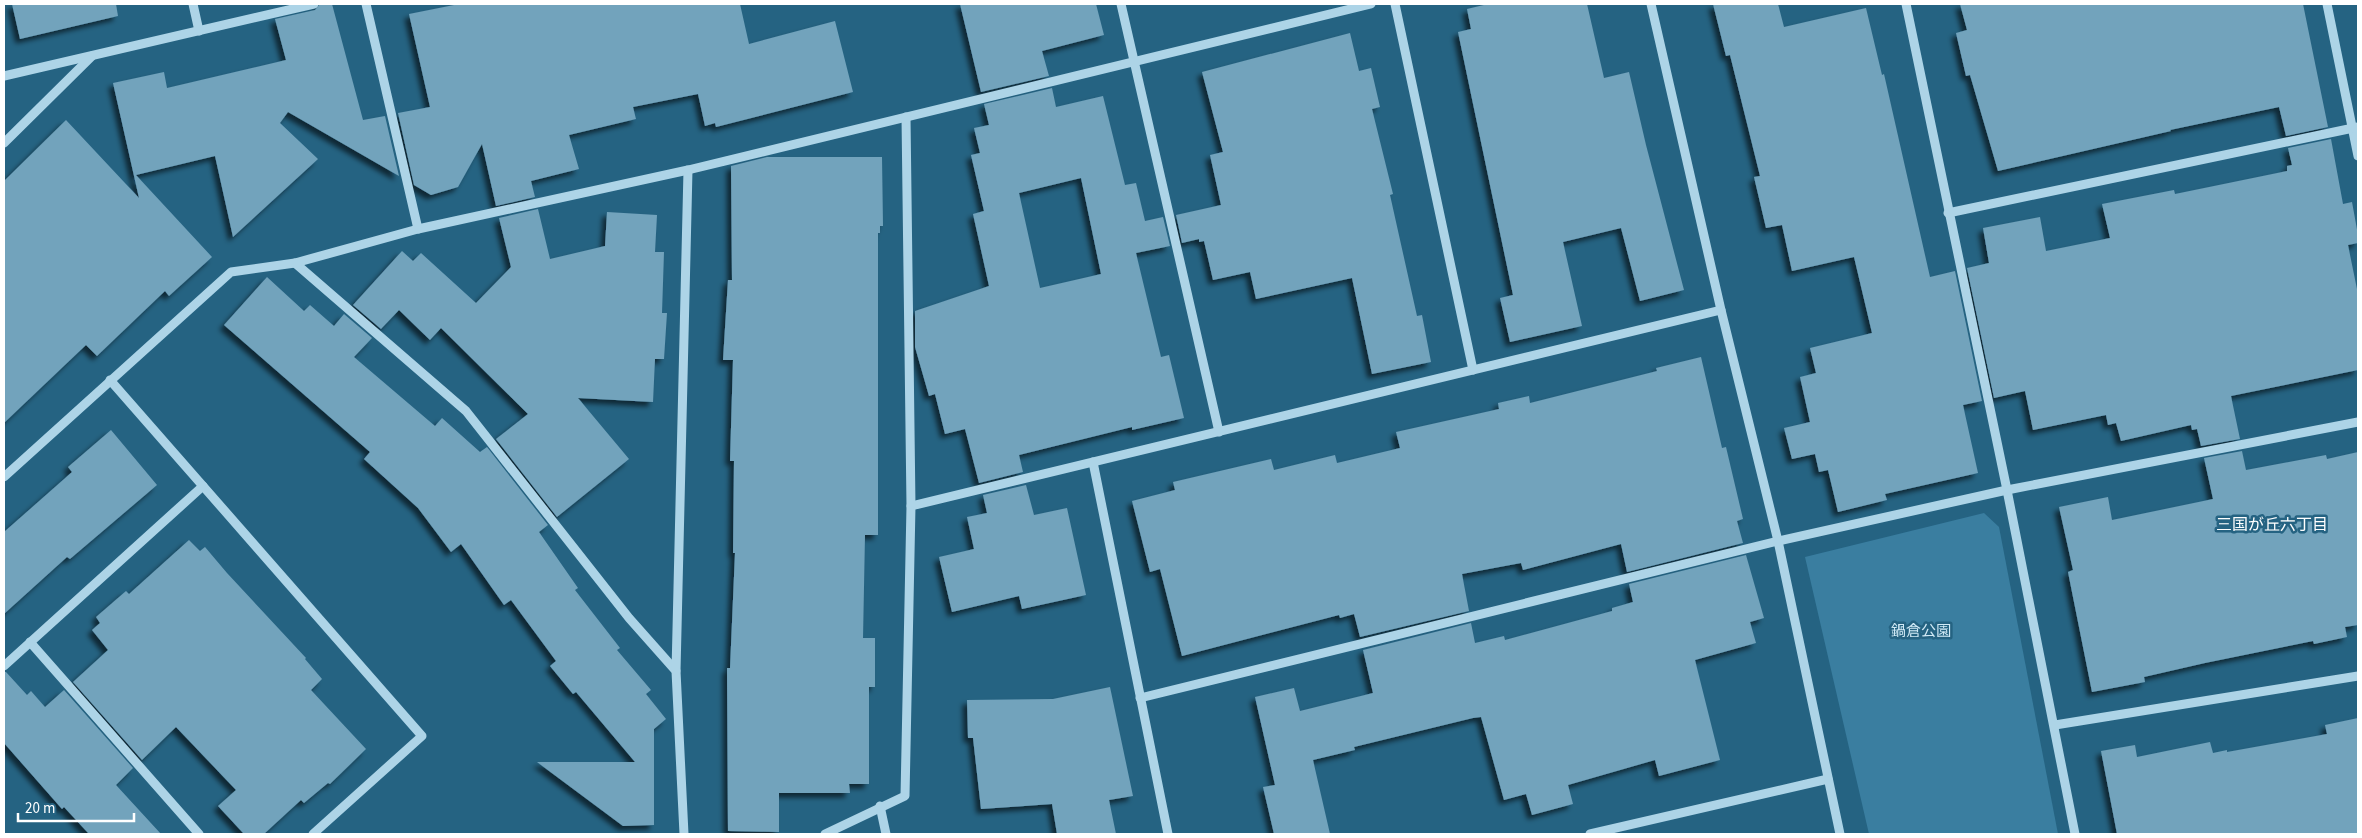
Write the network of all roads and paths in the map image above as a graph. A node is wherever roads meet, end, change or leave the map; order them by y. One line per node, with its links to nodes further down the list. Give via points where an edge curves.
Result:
1 (193, 4): 10 (street)
2 (314, 4): 10 (street)
3 (366, 4): 20 (street)
4 (1121, 4): 12 (street)
5 (1371, 4): 12 (street)
6 (1395, 4): 23 (street)
7 (1651, 4): 22 (street)
8 (1906, 4): 19 (street)
9 (2327, 4): 15 (street)
10 (199, 31): 11 (street)
11 (92, 56): 13 (street); 16 (street)
12 (1134, 62): 14 (street); 26 (street)
13 (4, 76)
14 (906, 118): 18 (street); 31 (street)
15 (2355, 127): 17 (street); 19 (street)
16 (4, 143)
17 (2358, 156)
18 (688, 170): 20 (street); 35 (street)
19 (1948, 213): 30 (street)
20 (418, 229): 21 (street)
21 (294, 263): 24 (street, via 231,272); 35 (street, via 466,411 628,618)
22 (1721, 310): 23 (street); 32 (street)
23 (1473, 370): 26 (street)
24 (110, 380): 28 (street); 29 (street)
25 (2358, 422): 30 (street)
26 (1219, 432): 27 (street)
27 (1093, 462): 31 (street); 37 (street)
28 (4, 477)
29 (202, 486): 33 (street); 42 (street, via 422,736)
30 (2007, 490): 32 (street); 38 (street)
31 (911, 506): 40 (street, via 905,796)
32 (1778, 541): 37 (street); 39 (street)
33 (30, 642): 34 (street); 41 (street)
34 (4, 666)
35 (676, 671): 43 (street)
36 (2358, 676): 38 (street)
37 (1140, 698): 46 (street)
38 (2055, 725): 49 (street)
39 (1828, 779): 47 (street); 48 (street)
40 (880, 806): 44 (street); 45 (street)
41 (199, 834)
42 (313, 834)
43 (684, 834)
44 (824, 834)
45 (886, 834)
46 (1168, 834)
47 (1590, 834)
48 (1840, 834)
49 (2075, 834)

